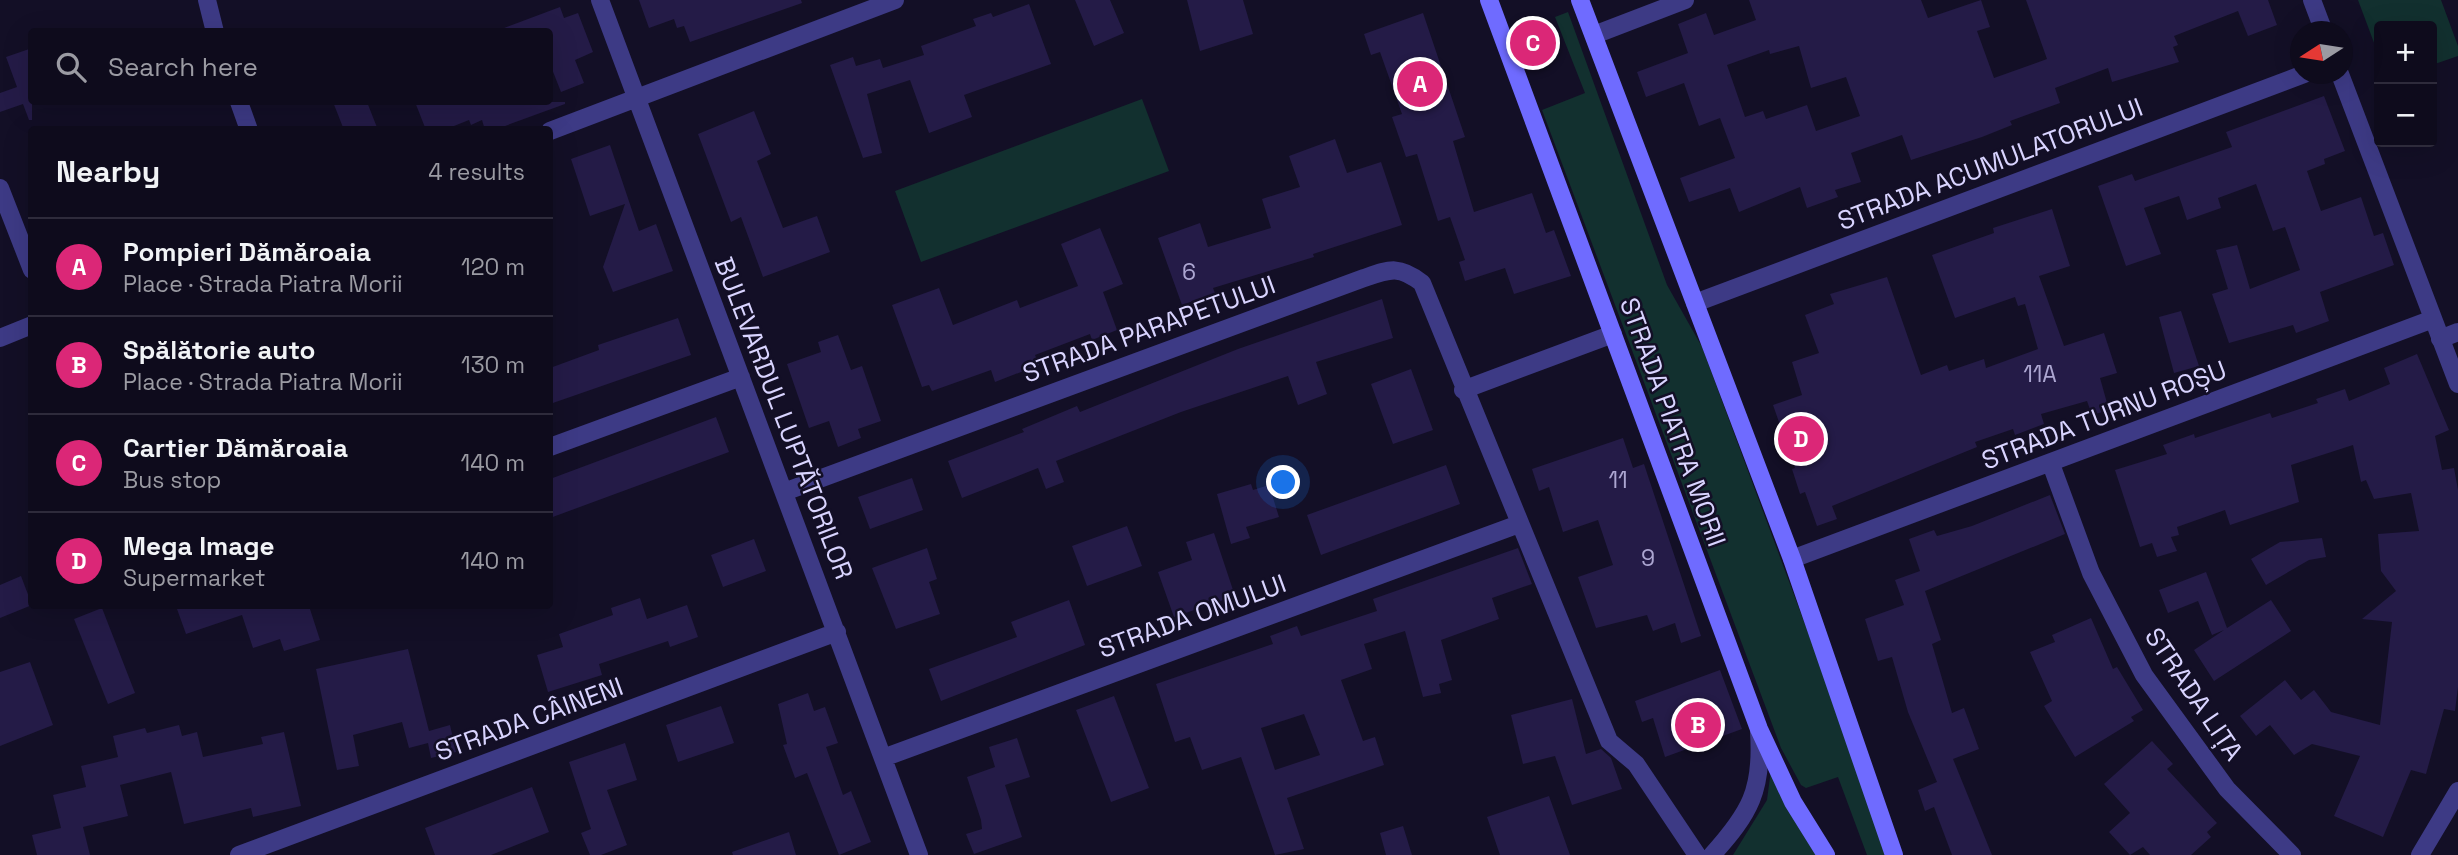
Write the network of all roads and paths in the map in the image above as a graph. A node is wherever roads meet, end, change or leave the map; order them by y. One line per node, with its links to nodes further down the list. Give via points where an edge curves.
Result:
1 (206, 0): 9 (street)
2 (600, 0): 13 (street, BULEVARDUL LUPTĂTORILOR)
3 (1489, 0): 23 (street, STRADA PIATRA MORII)
4 (1580, 0): 10 (street)
5 (1685, 0): 10 (street)
6 (2312, 0): 8 (street)
7 (883, 2): 13 (street)
8 (2320, 21)
9 (214, 28)
10 (1594, 35): 19 (street)
11 (2290, 79): 19 (street, STRADA ACUMULATORULUI)
12 (2344, 84): 20 (street)
13 (637, 99): 16 (street); 26 (street, BULEVARDUL LUPTĂTORILOR)
14 (240, 105): 15 (street)
15 (248, 126)
16 (553, 130)
17 (0, 188): 18 (street)
18 (28, 260)
19 (1695, 303): 33 (street)
20 (2433, 319): 25 (street); 30 (street, STRADA TURNU ROȘU)
21 (28, 327): 24 (street)
22 (2458, 332): 25 (street)
23 (1613, 334): 28 (street); 35 (street, STRADA PIATRA MORII)
24 (0, 338)
25 (2440, 338): 27 (street)
26 (741, 377): 29 (street); 31 (street, BULEVARDUL LUPTĂTORILOR)
27 (2458, 384)
28 (1463, 390): 31 (street, STRADA PARAPETULUI, via 1422,283 1408,271 1389,269); 32 (street, STRADA PARAPETULUI)
29 (553, 446)
30 (2051, 464): 33 (street, STRADA TURNU ROȘU); 44 (street, STRADA LIȚA, via 2091,573 2144,675 2227,789)
31 (784, 492): 34 (street, BULEVARDUL LUPTĂTORILOR)
32 (1519, 524): 36 (street, STRADA OMULUI); 40 (street, STRADA PARAPETULUI, via 1609,741 1636,764)
33 (1792, 559): 43 (street)
34 (836, 632): 36 (street, BULEVARDUL LUPTĂTORILOR); 38 (street, STRADA CÂINENI)
35 (1759, 729): 41 (street, via 1758,786 1738,825); 42 (street, STRADA PIATRA MORII, via 1793,802)
36 (883, 758): 39 (street, BULEVARDUL LUPTĂTORILOR)
37 (2458, 791): 45 (street)
38 (239, 855)
39 (919, 855)
40 (1697, 855)
41 (1712, 855)
42 (1826, 855)
43 (1894, 855)
44 (2292, 855)
45 (2420, 855)

